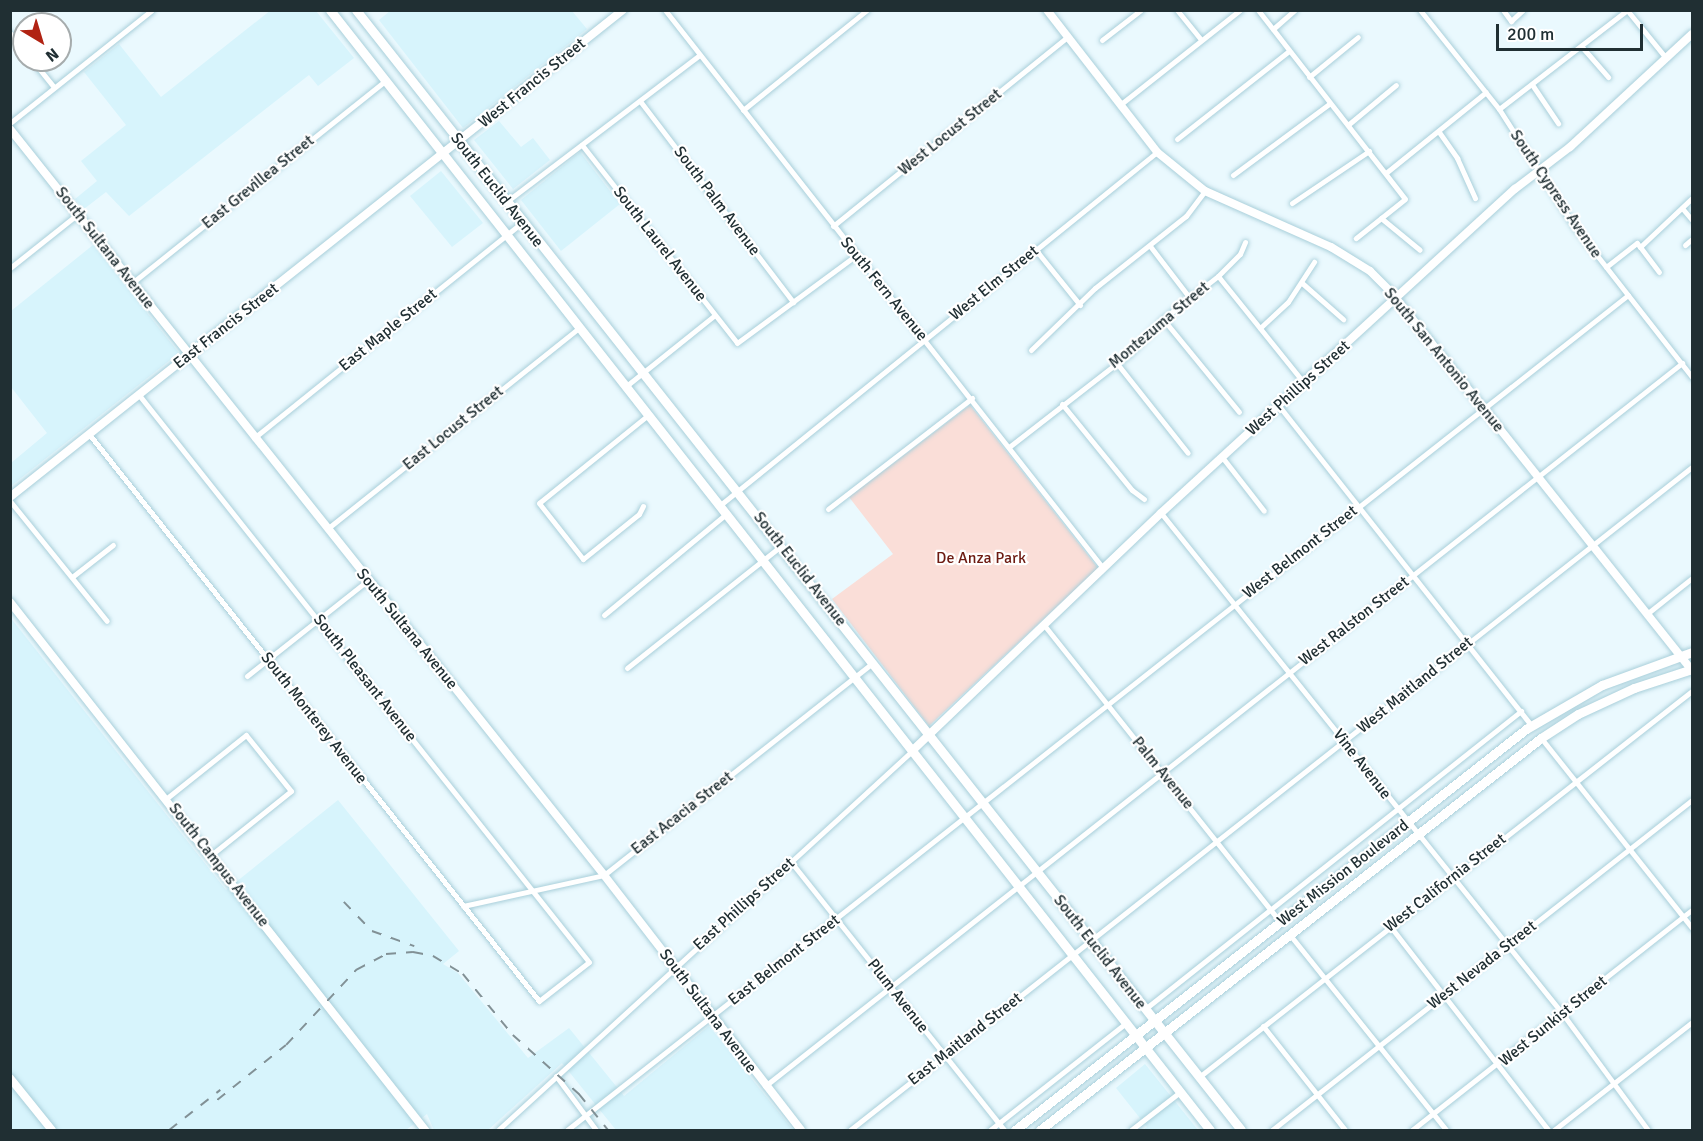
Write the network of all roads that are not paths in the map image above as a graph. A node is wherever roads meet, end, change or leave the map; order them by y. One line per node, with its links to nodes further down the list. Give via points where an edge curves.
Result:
1 (330, 10): 23 (main road, South Euclid Avenue)
2 (356, 10): 17 (main road, South Euclid Avenue)
3 (623, 10): 48 (street, West Francis Street)
4 (665, 10): 27 (street, South Fern Avenue)
5 (867, 10): 41 (street)
6 (1047, 10): 20 (street, South San Antonio Avenue)
7 (1141, 10): 22 (street)
8 (1178, 10): 24 (street)
9 (1240, 10): 24 (street)
10 (1258, 10): 18 (street)
11 (1295, 10): 18 (street)
12 (1420, 10): 36 (street, South Cypress Avenue)
13 (1503, 10): 14 (street, via 1511,21)
14 (1523, 10)
15 (1627, 10): 25 (street); 28 (street)
16 (149, 11): 33 (street)
17 (370, 28): 23 (main road); 48 (main road, South Euclid Avenue)
18 (1272, 29): 26 (street)
19 (1692, 34): 28 (street, West Phillips Street)
20 (1067, 37): 38 (street, South San Antonio Avenue); 66 (street, West Locust Street)
21 (1358, 37): 30 (street)
22 (1101, 39)
23 (353, 40): 32 (main road, South Euclid Avenue)
24 (1201, 40): 38 (street)
25 (1582, 47): 31 (street); 35 (street)
26 (1289, 51): 30 (street); 47 (street)
27 (700, 55): 37 (street); 41 (street, South Fern Avenue)
28 (1666, 58): 53 (street, West Phillips Street, via 1570,147)
29 (42, 72): 33 (street)
30 (1309, 77): 39 (street)
31 (1608, 77)
32 (385, 81): 52 (main road, South Euclid Avenue); 82 (street, East Grevillea Street)
33 (53, 86): 42 (street)
34 (1396, 86): 44 (street)
35 (1533, 86): 40 (street); 43 (street)
36 (1486, 92): 40 (street, South Cypress Avenue); 46 (street)
37 (640, 101): 49 (street); 87 (street, South Palm Avenue)
38 (1121, 104): 51 (street, South San Antonio Avenue)
39 (1329, 104): 44 (street); 55 (street)
40 (1499, 109): 53 (street, South Cypress Avenue)
41 (743, 110): 66 (street, South Fern Avenue)
42 (10, 123)
43 (1558, 123)
44 (1349, 124): 50 (street)
45 (10, 129): 62 (street, South Sultana Avenue)
46 (1438, 132): 54 (street); 57 (street, via 1457,159)
47 (1177, 139)
48 (459, 142): 52 (street, West Francis Street); 59 (main road, South Euclid Avenue)
49 (582, 145): 59 (street); 89 (street, South Laurel Avenue)
50 (1369, 151): 54 (street); 60 (street)
51 (1157, 152): 56 (street, South San Antonio Avenue); 74 (street, West Elm Street)
52 (442, 155): 67 (main road, South Euclid Avenue); 96 (street, East Francis Street)
53 (1538, 171): 78 (street, South Cypress Avenue); 86 (street, West Phillips Street)
54 (1387, 172): 63 (street, via 1405,199)
55 (1233, 175)
56 (1205, 191): 72 (street, via 1186,216); 86 (street, South San Antonio Avenue, via 1331,247 1370,271)
57 (1475, 198)
58 (1692, 198): 61 (street)
59 (506, 202): 65 (main road, South Euclid Avenue)
60 (1292, 203)
61 (1682, 208): 64 (street); 73 (street)
62 (78, 214): 79 (street); 82 (street, South Sultana Avenue)
63 (1381, 218): 68 (street); 75 (street)
64 (1692, 220)
65 (522, 222): 67 (street, East Maple Street); 99 (main road, South Euclid Avenue)
66 (833, 226): 76 (street, South Fern Avenue)
67 (506, 235): 92 (main road, South Euclid Avenue); 111 (street, East Maple Street)
68 (1356, 238)
69 (1692, 239): 71 (street)
70 (1245, 242): 81 (street, Montezuma Street, via 1240,254)
71 (1684, 244)
72 (1150, 246): 85 (street); 88 (street)
73 (1640, 247): 78 (street, via 1637,243); 80 (street)
74 (1035, 249): 88 (street); 94 (street, West Elm Street)
75 (1420, 250)
76 (855, 256): 87 (street); 94 (street, South Fern Avenue)
77 (1314, 262): 83 (street)
78 (1606, 267): 84 (street, South Cypress Avenue)
79 (10, 268)
80 (1659, 272)
81 (1218, 276): 85 (street, Montezuma Street); 93 (street)
82 (132, 283): 96 (street, South Sultana Avenue)
83 (1302, 283): 91 (street); 93 (street)
84 (1628, 295): 98 (street, South Cypress Avenue); 107 (street, West Belmont Street)
85 (1189, 297): 90 (street, Montezuma Street)
86 (1397, 299): 101 (street, West Phillips Street); 107 (street, South San Antonio Avenue)
87 (793, 302): 89 (street, South Laurel Avenue, via 737,343)
88 (1080, 305): 95 (street)
89 (716, 315): 99 (street)
90 (1163, 319): 97 (street, Montezuma Street, via 1129,354); 108 (street)
91 (1343, 319)
92 (579, 328): 102 (main road, South Euclid Avenue); 128 (street, East Locust Street)
93 (1260, 328): 101 (street)
94 (924, 339): 104 (street, South Fern Avenue); 117 (street, West Elm Street)
95 (1031, 350)
96 (189, 355): 103 (street, East Francis Street); 111 (street, South Sultana Avenue)
97 (1115, 362): 105 (street, Montezuma Street); 113 (street)
98 (1682, 363): 100 (street, South Cypress Avenue); 116 (street, West Ralston Street)
99 (642, 374): 102 (street); 117 (main road, South Euclid Avenue)
100 (1692, 377)
101 (1304, 384): 106 (street, West Phillips Street)
102 (625, 387): 109 (main road, South Euclid Avenue)
103 (139, 395): 110 (street, East Francis Street); 142 (street, South Pleasant Avenue)
104 (972, 398): 112 (street, South Fern Avenue); 124 (street)
105 (1062, 404): 112 (street, Montezuma Street); 119 (street, via 1132,490)
106 (1279, 406): 114 (street, West Phillips Street); 121 (street)
107 (1484, 409): 116 (street, South San Antonio Avenue); 121 (street, West Belmont Street)
108 (1239, 412)
109 (648, 415): 122 (street, via 539,503 583,559 639,514); 123 (main road, South Euclid Avenue)
110 (89, 434): 118 (street, East Francis Street); 148 (street, South Monterey Avenue)
111 (255, 438): 128 (street, South Sultana Avenue)
112 (1009, 447): 133 (street, South Fern Avenue)
113 (1188, 453)
114 (1222, 458): 125 (street); 126 (street, West Phillips Street)
115 (1692, 467): 130 (street, West Maitland Street)
116 (1538, 478): 130 (street, South San Antonio Avenue); 134 (street, West Ralston Street)
117 (738, 490): 123 (street, West Elm Street); 131 (main road, South Euclid Avenue)
118 (10, 497)
119 (1144, 499)
120 (10, 501): 135 (street)
121 (1360, 505): 134 (street); 139 (street, West Belmont Street)
122 (643, 506)
123 (719, 506): 127 (main road, South Euclid Avenue)
124 (828, 509)
125 (1264, 511)
126 (1161, 513): 133 (street, West Phillips Street); 139 (street, Vine Avenue)
127 (726, 514): 132 (main road, South Euclid Avenue); 141 (street)
128 (327, 529): 137 (street, South Sultana Avenue)
129 (112, 545): 135 (street)
130 (1594, 545): 140 (street, South San Antonio Avenue); 145 (street, West Maitland Street)
131 (781, 546): 132 (street); 149 (main road, South Euclid Avenue)
132 (762, 561): 150 (street); 154 (main road, South Euclid Avenue)
133 (1103, 568): 144 (street, West Phillips Street)
134 (1413, 574): 145 (street); 152 (street, West Ralston Street)
135 (72, 577): 143 (street)
136 (1692, 578): 140 (street)
137 (368, 580): 142 (street); 178 (street, South Sultana Avenue)
138 (10, 602): 165 (street, South Campus Avenue)
139 (1235, 603): 152 (street, Vine Avenue); 156 (street, West Belmont Street)
140 (1648, 613): 147 (street, South San Antonio Avenue)
141 (604, 615)
142 (318, 619): 148 (street); 181 (street, South Pleasant Avenue)
143 (107, 621)
144 (1044, 625): 156 (street, Palm Avenue); 159 (street, West Phillips Street)
145 (1468, 643): 157 (street); 161 (street, West Maitland Street)
146 (1692, 652): 147 (main road, West Mission Boulevard)
147 (1681, 656): 151 (street, South San Antonio Avenue); 158 (main road, West Mission Boulevard, via 1602,685)
148 (268, 660): 153 (street); 182 (street, South Monterey Avenue)
149 (873, 662): 154 (street, East Acacia Street); 159 (main road, South Euclid Avenue)
150 (627, 668)
151 (1692, 670): 160 (main road, West Mission Boulevard, via 1606,701)
152 (1289, 672): 161 (street, Vine Avenue); 163 (street, West Ralston Street)
153 (247, 676)
154 (854, 677): 162 (main road, South Euclid Avenue); 178 (street, East Acacia Street)
155 (1692, 691): 164 (street, West California Street)
156 (1108, 704): 163 (street, Palm Avenue); 167 (street, West Belmont Street)
157 (1521, 711): 158 (street); 168 (street)
158 (1532, 726): 171 (main road, West Mission Boulevard)
159 (929, 733): 162 (street, West Phillips Street); 167 (main road, South Euclid Avenue)
160 (1541, 738): 164 (street); 172 (main road, West Mission Boulevard)
161 (1344, 742): 168 (street, Vine Avenue); 173 (street, West Maitland Street)
162 (912, 751): 170 (main road, South Euclid Avenue); 176 (street, East Phillips Street)
163 (1163, 772): 173 (street, Palm Avenue); 177 (street, West Ralston Street)
164 (1578, 780): 174 (street); 179 (street, West California Street)
165 (167, 798): 175 (street, South Campus Avenue); 175 (street, via 246,735 291,791)
166 (1692, 800): 174 (street, West Nevada Street)
167 (983, 803): 169 (street, West Belmont Street); 177 (main road, South Euclid Avenue)
168 (1398, 809): 171 (street, Vine Avenue); 183 (street)
169 (973, 811): 170 (street, East Belmont Street)
170 (964, 818): 180 (main road, South Euclid Avenue); 186 (street, East Belmont Street)
171 (1406, 822): 172 (street, Vine Avenue); 187 (main road, West Mission Boulevard)
172 (1416, 836): 179 (street, Vine Avenue); 190 (main road, West Mission Boulevard)
173 (1218, 840): 183 (street, Palm Avenue); 191 (street, West Maitland Street)
174 (1631, 848): 185 (street); 192 (street, West Nevada Street)
175 (211, 855): 224 (street, South Campus Avenue)
176 (791, 862): 186 (street, Plum Avenue); 195 (street, East Phillips Street)
177 (1037, 871): 180 (street, West Ralston Street); 191 (main road, South Euclid Avenue)
178 (604, 875): 181 (street, East Acacia Street); 195 (street, South Sultana Avenue)
179 (1452, 877): 188 (street, West California Street); 192 (street, Vine Avenue)
180 (1018, 886): 194 (main road, South Euclid Avenue); 197 (street, West Ralston Street)
181 (533, 890): 182 (street, East Acacia Street); 199 (street, South Pleasant Avenue, via 589,962)
182 (463, 906): 199 (street, South Monterey Avenue)
183 (1271, 910): 187 (street, Palm Avenue); 200 (street)
184 (1692, 910): 185 (street, West Sunkist Street)
185 (1684, 916): 189 (street); 201 (street, West Sunkist Street)
186 (837, 918): 197 (street, Plum Avenue); 202 (street, East Belmont Street)
187 (1280, 922): 203 (main road, West Mission Boulevard)
188 (1390, 926): 196 (street, West California Street); 198 (street)
189 (1692, 928)
190 (1289, 934): 196 (street); 207 (main road, West Mission Boulevard)
191 (1091, 940): 193 (street, West Maitland Street); 200 (main road, South Euclid Avenue)
192 (1507, 945): 198 (street, West Nevada Street); 201 (street, Vine Avenue)
193 (1080, 948): 194 (street, East Maitland Street)
194 (1072, 954): 205 (main road, South Euclid Avenue); 211 (street, East Maitland Street)
195 (673, 969): 202 (street, South Sultana Avenue); 213 (street, East Phillips Street)
196 (1326, 977): 206 (street, West California Street); 210 (street)
197 (890, 987): 211 (street, Plum Avenue); 217 (street, West Ralston Street)
198 (1442, 995): 210 (street, West Nevada Street); 212 (street)
199 (539, 1001)
200 (1145, 1009): 203 (main road, South Euclid Avenue)
201 (1562, 1013): 212 (street, West Sunkist Street); 216 (street, Vine Avenue)
202 (712, 1017): 217 (street, South Sultana Avenue); 221 (street, East Belmont Street)
203 (1154, 1021): 207 (main road, South Euclid Avenue); 208 (main road, West Mission Boulevard)
204 (1692, 1022): 216 (street)
205 (1126, 1023): 208 (main road, South Euclid Avenue); 222 (street)
206 (1263, 1026): 214 (street, West California Street); 219 (street)
207 (1164, 1033): 209 (main road, West Mission Boulevard); 214 (main road, South Euclid Avenue)
208 (1136, 1036): 209 (main road, South Euclid Avenue); 232 (main road, West Mission Boulevard)
209 (1145, 1047): 218 (main road, South Euclid Avenue); 233 (main road, West Mission Boulevard)
210 (1379, 1047): 219 (street, West Nevada Street); 220 (street)
211 (945, 1056): 222 (street, Plum Avenue); 229 (street, East Maitland Street)
212 (1496, 1066): 220 (street, West Sunkist Street); 241 (street)
213 (556, 1076): 221 (street); 225 (street, East Phillips Street)
214 (1199, 1077): 236 (main road, South Euclid Avenue)
215 (10, 1078): 223 (street)
216 (1613, 1085): 242 (street); 243 (street, Vine Avenue)
217 (765, 1086): 228 (street, South Sultana Avenue)
218 (1180, 1092): 234 (street); 235 (main road, South Euclid Avenue)
219 (1317, 1095): 237 (street, West Nevada Street); 238 (street)
220 (1433, 1114): 239 (street, West Sunkist Street); 240 (street)
221 (585, 1116): 226 (street, East Belmont Street); 227 (street)
222 (999, 1124): 230 (street); 231 (street, Plum Avenue)
223 (52, 1131)
224 (425, 1131)
225 (498, 1131)
226 (567, 1131)
227 (596, 1131)
228 (801, 1131)
229 (850, 1131)
230 (990, 1131)
231 (1004, 1131)
232 (1015, 1131)
233 (1040, 1131)
234 (1131, 1131)
235 (1210, 1131)
236 (1241, 1131)
237 (1272, 1131)
238 (1344, 1131)
239 (1412, 1131)
240 (1446, 1131)
241 (1548, 1131)
242 (1554, 1131)
243 (1648, 1131)

